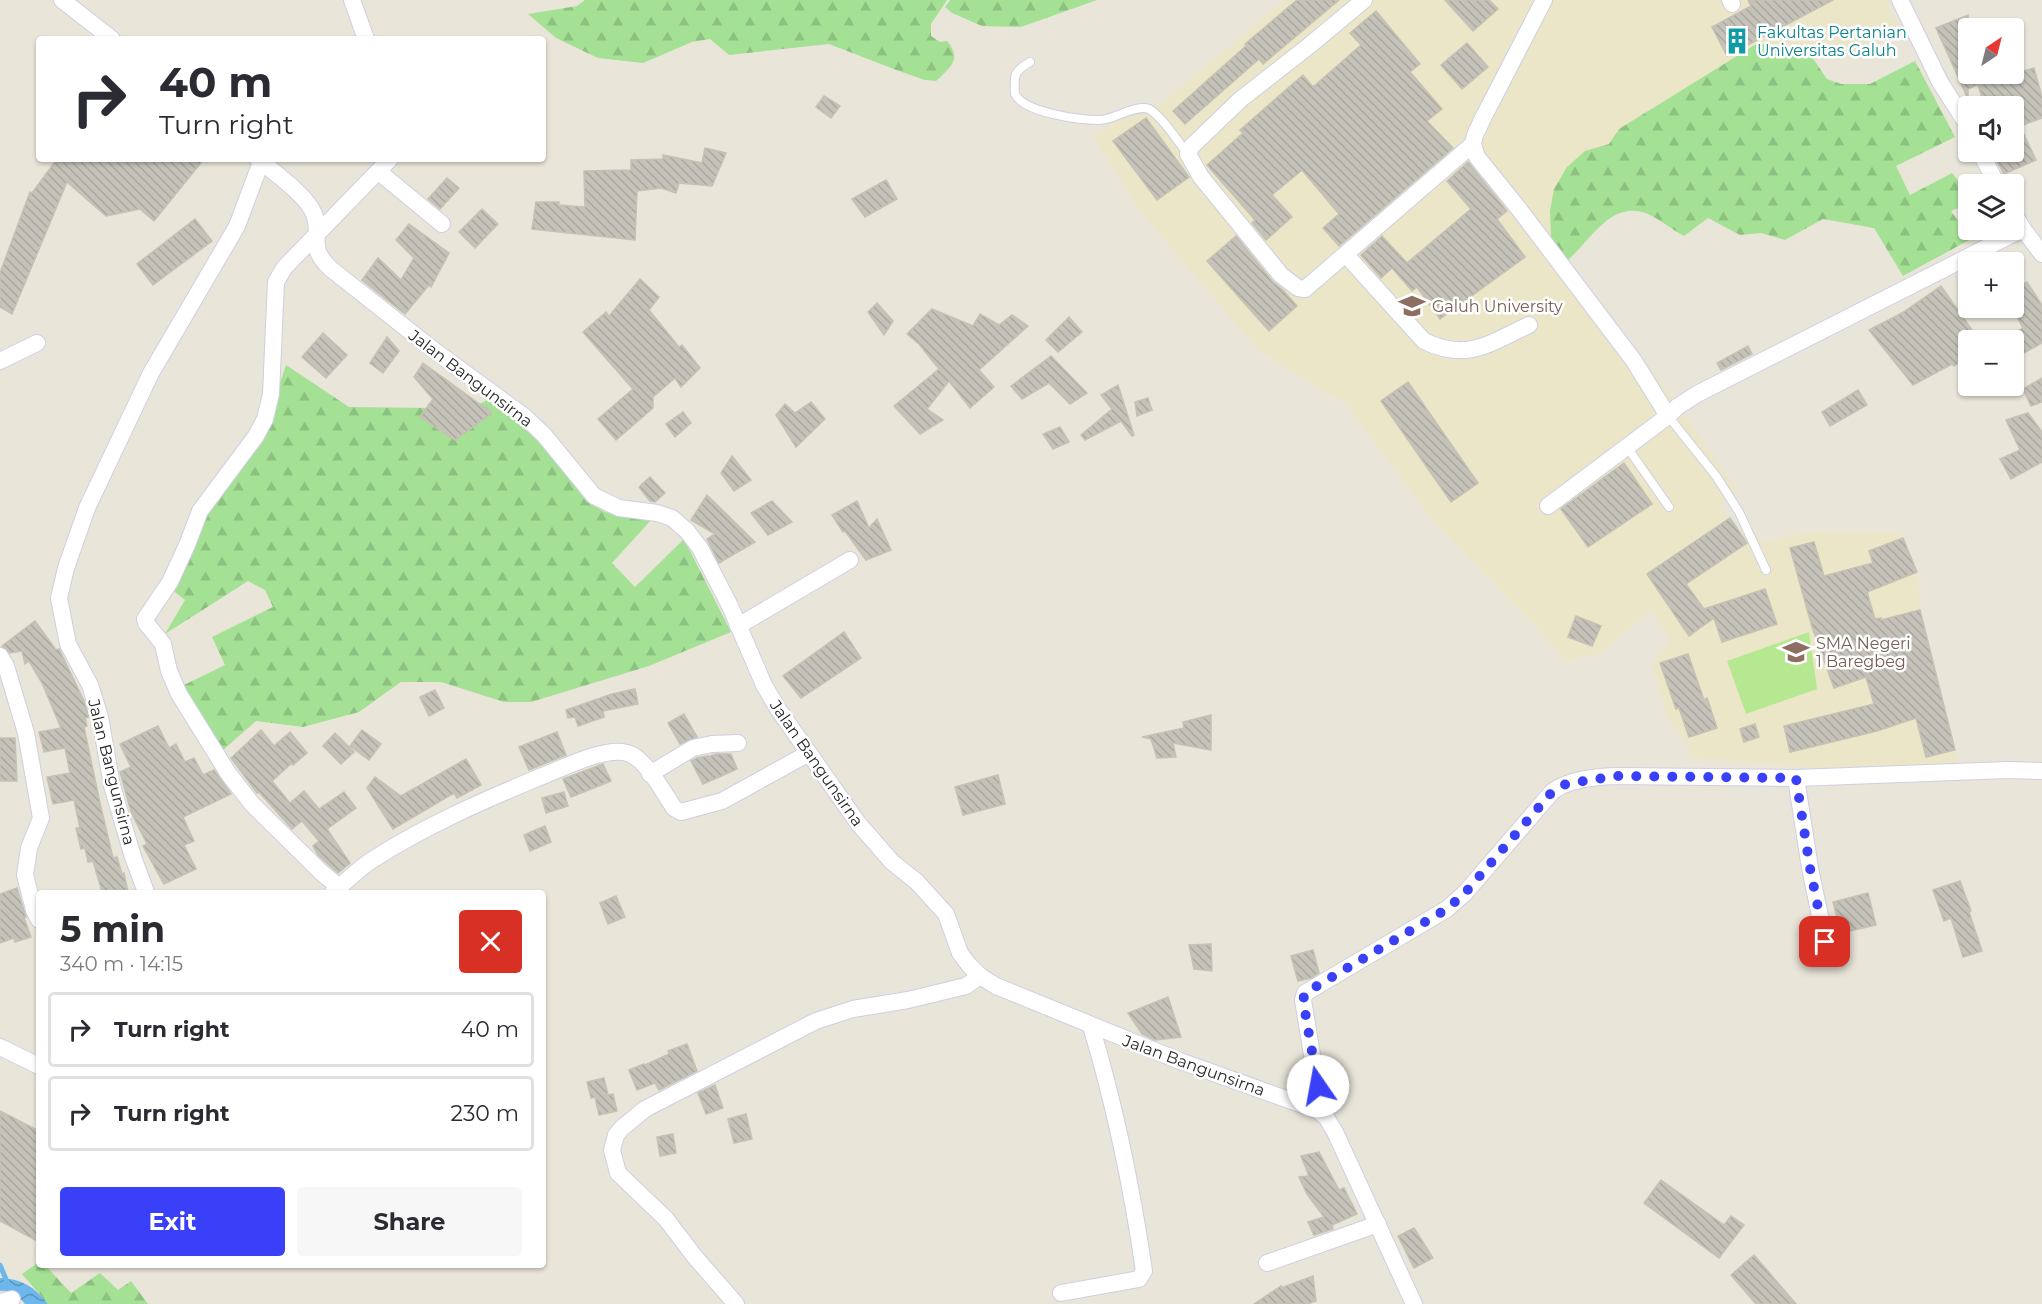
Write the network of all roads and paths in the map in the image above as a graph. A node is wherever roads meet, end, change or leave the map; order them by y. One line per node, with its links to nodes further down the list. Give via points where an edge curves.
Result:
1 (62, 0): 6 (street)
2 (352, 0): 7 (street)
3 (1364, 0): 11 (street, via 1241,99)
4 (1544, 0): 10 (street)
5 (1900, 0): 9 (street)
6 (108, 36)
7 (365, 36)
8 (1030, 62): 11 (lane, via 1014,76 1015,94 1023,104 1063,117 1099,120 1148,109)
9 (1958, 110)
10 (1473, 144): 21 (street); 25 (street, via 1477,157 1634,362)
11 (1188, 154): 21 (street, via 1201,177 1281,275 1298,288 1305,289)
12 (258, 162): 38 (street, Jalan Bangunsirna, via 237,226 151,373 87,508 59,598 68,644 90,685 100,717 112,786)
13 (261, 162): 18 (street, Jalan Bangunsirna, via 303,198 313,212)
14 (387, 162): 15 (street)
15 (379, 172): 16 (street); 18 (street)
16 (442, 224)
17 (2024, 230): 20 (street)
18 (316, 236): 31 (street, Jalan Bangunsirna, via 317,253 331,269 525,417 594,496 619,508 672,518 687,531 700,548); 39 (street, via 291,259 276,282 271,394 265,419 200,510 170,582 145,619 163,644 179,694 228,772 252,804)
19 (2001, 240): 25 (street, via 1697,394)
20 (2042, 254)
21 (1346, 255): 22 (street, via 1424,341 1438,348 1478,349)
22 (1529, 325)
23 (36, 343): 24 (street)
24 (0, 361)
25 (1668, 416): 26 (street); 30 (lane, via 1739,512)
26 (1627, 447): 27 (street); 28 (lane)
27 (1548, 506)
28 (1669, 507)
29 (850, 560): 31 (street)
30 (1766, 570)
31 (738, 626): 34 (street, Jalan Bangunsirna, via 764,685)
32 (0, 656): 40 (street, via 27,733 41,818 29,848 26,876)
33 (738, 743): 36 (street, via 693,748)
34 (809, 753): 36 (street, via 722,801 681,812); 42 (street, Jalan Bangunsirna, via 876,845 946,914 960,952)
35 (2042, 771): 37 (street)
36 (650, 774): 39 (street, via 638,758 623,752 582,760 412,836 369,861)
37 (1796, 778): 41 (street); 46 (street, via 1609,776 1558,787 1447,909 1305,993 1315,1073)
38 (145, 890)
39 (336, 890)
40 (36, 914)
41 (1828, 955)
42 (980, 976): 43 (street, Jalan Bangunsirna); 50 (street, via 966,986 853,1009 816,1021 645,1109 616,1135 612,1150 618,1173 666,1219)
43 (1091, 1026): 46 (street, Jalan Bangunsirna, via 1306,1104); 49 (street, via 1110,1089 1134,1200 1144,1271 1139,1279)
44 (0, 1047): 45 (street)
45 (36, 1065)
46 (1326, 1117): 47 (street)
47 (1378, 1224): 48 (street); 51 (street)
48 (1267, 1263)
49 (1061, 1293)
50 (736, 1304)
51 (1414, 1304)

